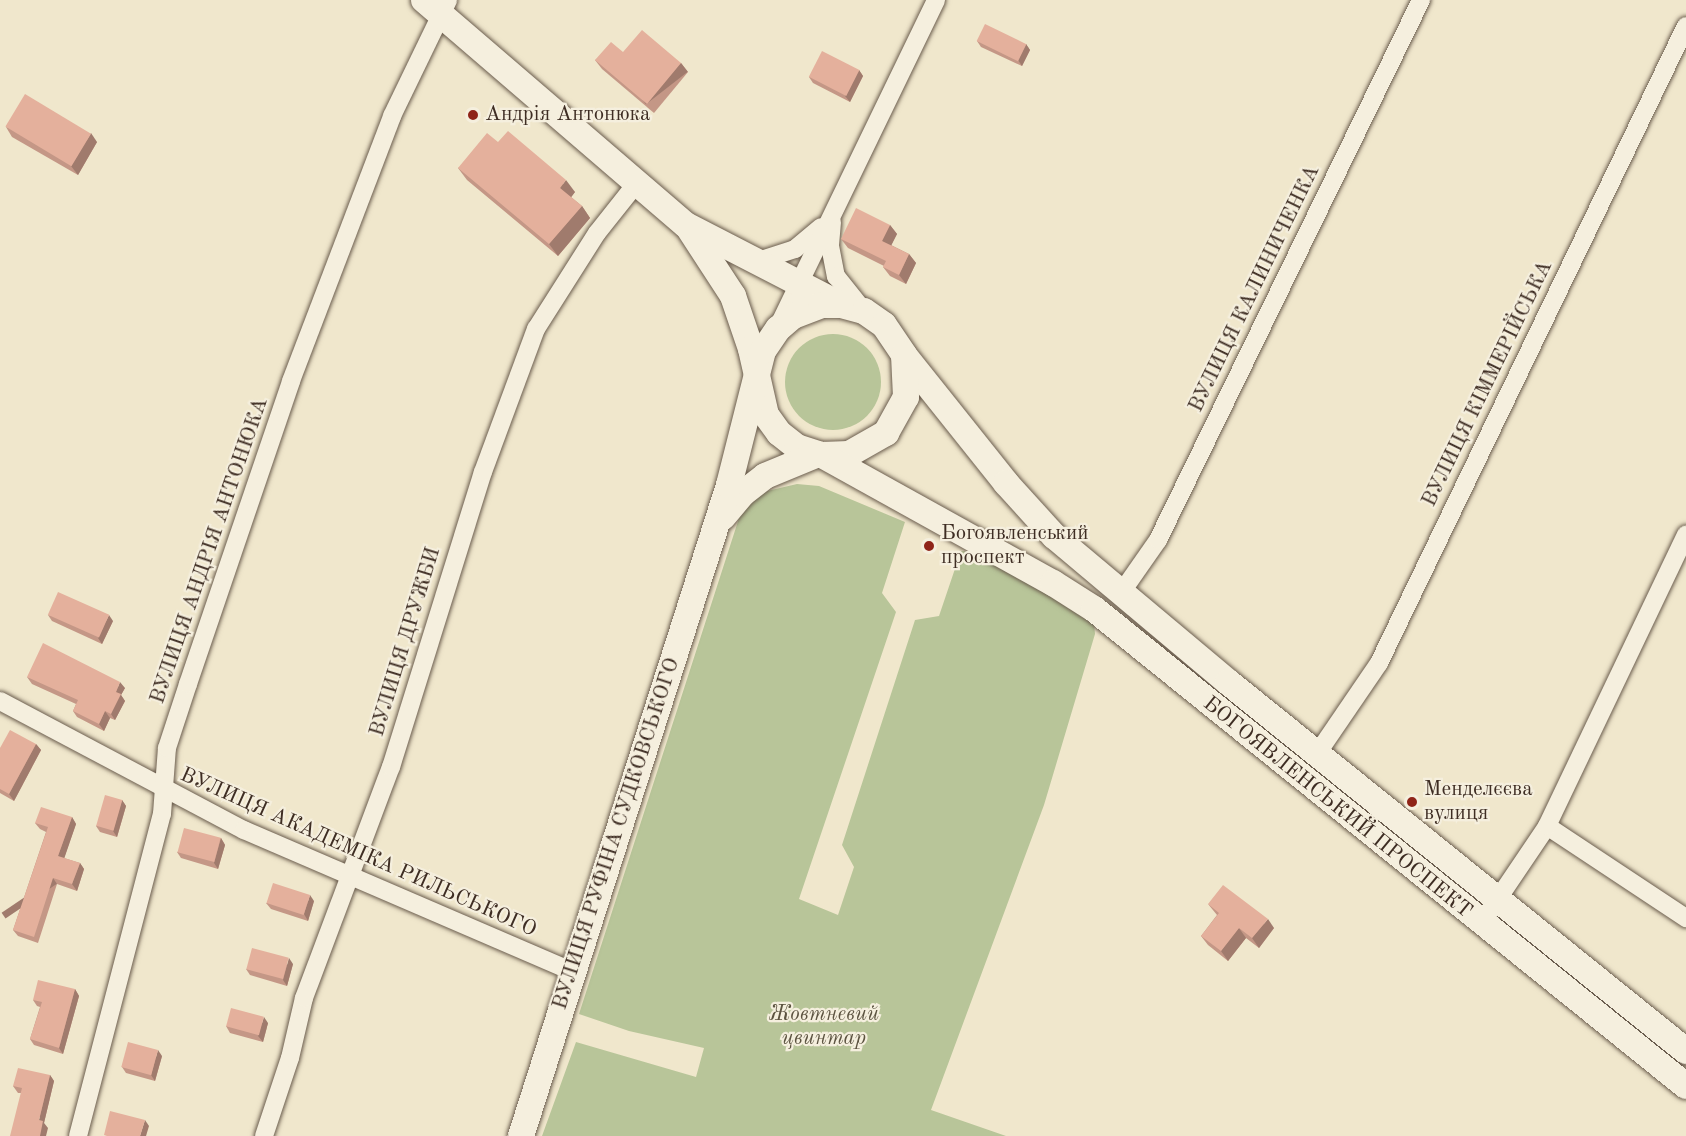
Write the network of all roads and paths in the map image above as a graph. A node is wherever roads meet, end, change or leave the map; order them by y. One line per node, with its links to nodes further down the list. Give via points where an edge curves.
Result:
1 (936, 0): 6 (street, ВУЛИЦЯ РУФІНА СУДКОВСЬКОГО)
2 (1421, 0): 17 (street, ВУЛИЦЯ КАЛИНИЧЕНКА, via 1158,540)
3 (437, 5): 5 (main road, БОГОЯВЛЕНСЬКИЙ ПРОСПЕКТ); 20 (street, ВУЛИЦЯ АНДРІЯ АНТОНЮКА, via 291,381 167,748)
4 (1686, 26): 19 (street, ВУЛИЦЯ КІММЕРІЙСЬКА, via 1379,663)
5 (636, 184): 7 (main road, БОГОЯВЛЕНСЬКИЙ ПРОСПЕКТ); 22 (street, ВУЛИЦЯ ДРУЖБИ, via 597,232 536,329 483,472 391,767)
6 (837, 206): 8 (street, ВУЛИЦЯ РУФІНА СУДКОВСЬКОГО, via 803,243 777,257); 9 (street, ВУЛИЦЯ РУФІНА СУДКОВСЬКОГО); 10 (street, ВУЛИЦЯ РУФІНА СУДКОВСЬКОГО, via 830,234 832,261)
7 (686, 225): 8 (main road, БОГОЯВЛЕНСЬКИЙ ПРОСПЕКТ); 13 (main road, БОГОЯВЛЕНСЬКИЙ ПРОСПЕКТ, via 733,296)
8 (758, 261): 9 (main road, БОГОЯВЛЕНСЬКИЙ ПРОСПЕКТ)
9 (799, 282): 10 (main road, БОГОЯВЛЕНСЬКИЙ ПРОСПЕКТ); 11 (street, ВУЛИЦЯ РУФІНА СУДКОВСЬКОГО)
10 (853, 308): 11 (main road, via 802,311); 12 (main road, БОГОЯВЛЕНСЬКИЙ ПРОСПЕКТ, via 884,325)
11 (778, 329): 13 (main road, ВУЛИЦЯ РУФІНА СУДКОВСЬКОГО, via 763,351)
12 (904, 355): 14 (main road, via 908,383 895,423 863,449); 17 (main road, БОГОЯВЛЕНСЬКИЙ ПРОСПЕКТ, via 1006,483 1054,536)
13 (757, 376): 14 (main road, БОГОЯВЛЕНСЬКИЙ ПРОСПЕКТ, via 761,405 772,425 788,441); 15 (main road, ВУЛИЦЯ РУФІНА СУДКОВСЬКОГО)
14 (820, 454): 15 (main road, ВУЛИЦЯ РУФІНА СУДКОВСЬКОГО, via 777,469 753,484 726,512); 25 (main road, БОГОЯВЛЕНСЬКИЙ ПРОСПЕКТ, via 1094,609)
15 (714, 532): 26 (main road, ВУЛИЦЯ РУФІНА СУДКОВСЬКОГО)
16 (1686, 534): 21 (street)
17 (1121, 593): 19 (main road, БОГОЯВЛЕНСЬКИЙ ПРОСПЕКТ)
18 (0, 701): 20 (street, ВУЛИЦЯ АКАДЕМІКА РИЛЬСЬКОГО)
19 (1317, 754): 23 (main road, БОГОЯВЛЕНСЬКИЙ ПРОСПЕКТ)
20 (163, 789): 22 (street, ВУЛИЦЯ АКАДЕМІКА РИЛЬСЬКОГО); 29 (street, ВУЛИЦЯ АНДРІЯ АНТОНЮКА, via 162,814)
21 (1547, 826): 23 (street); 24 (street)
22 (351, 878): 26 (street, ВУЛИЦЯ АКАДЕМІКА РИЛЬСЬКОГО); 30 (street, ВУЛИЦЯ ДРУЖБИ, via 304,998 290,1058)
23 (1499, 901): 25 (street); 27 (main road, БОГОЯВЛЕНСЬКИЙ ПРОСПЕКТ)
24 (1686, 918)
25 (1481, 924): 28 (main road, БОГОЯВЛЕНСЬКИЙ ПРОСПЕКТ)
26 (573, 972): 31 (main road, ВУЛИЦЯ РУФІНА СУДКОВСЬКОГО)
27 (1686, 1051)
28 (1686, 1086)
29 (78, 1136)
30 (264, 1136)
31 (521, 1136)

